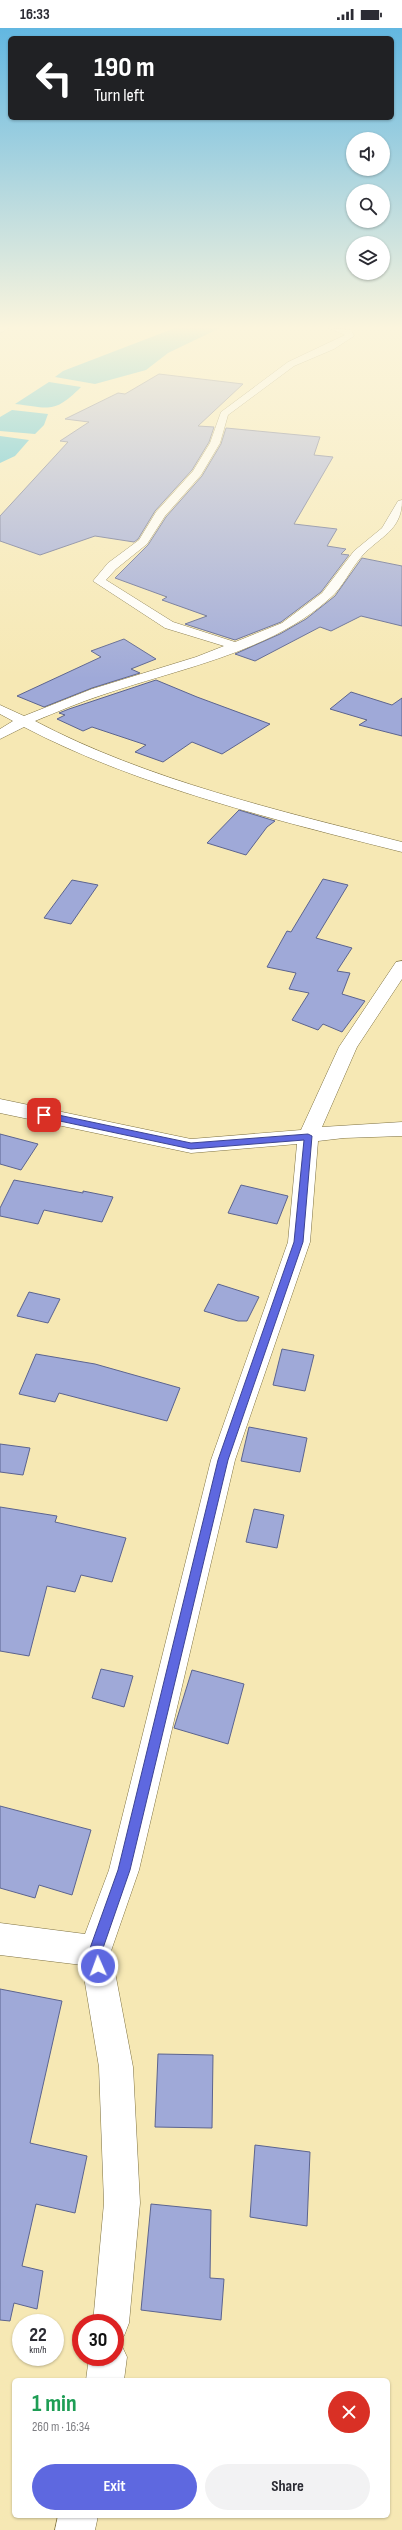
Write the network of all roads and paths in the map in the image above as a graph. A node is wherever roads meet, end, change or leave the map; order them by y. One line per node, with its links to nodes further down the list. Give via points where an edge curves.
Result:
1 (214, 445): 3 (street, via 197,473 160,514 143,542 112,566 99,582 168,624)
2 (402, 503): 3 (street, via 386,530 358,553 326,596 286,626)
3 (236, 646): 5 (street, via 201,660 97,692)
4 (0, 709): 5 (street)
5 (23, 720): 6 (street); 7 (street, via 80,749 197,789 333,830)
6 (0, 735)
7 (402, 847)
8 (402, 966): 11 (street, via 348,1047)
9 (0, 1106): 11 (street, via 191,1146)
10 (402, 1129): 11 (street, via 344,1131)
11 (308, 1136): 13 (street, via 298,1242 223,1460 124,1870)
12 (0, 1939): 13 (street)
13 (95, 1951): 14 (street, via 116,2067 122,2202)
14 (112, 2314)
15 (107, 2366): 16 (street)
16 (105, 2378)
17 (78, 2518): 18 (street)
18 (75, 2530)

